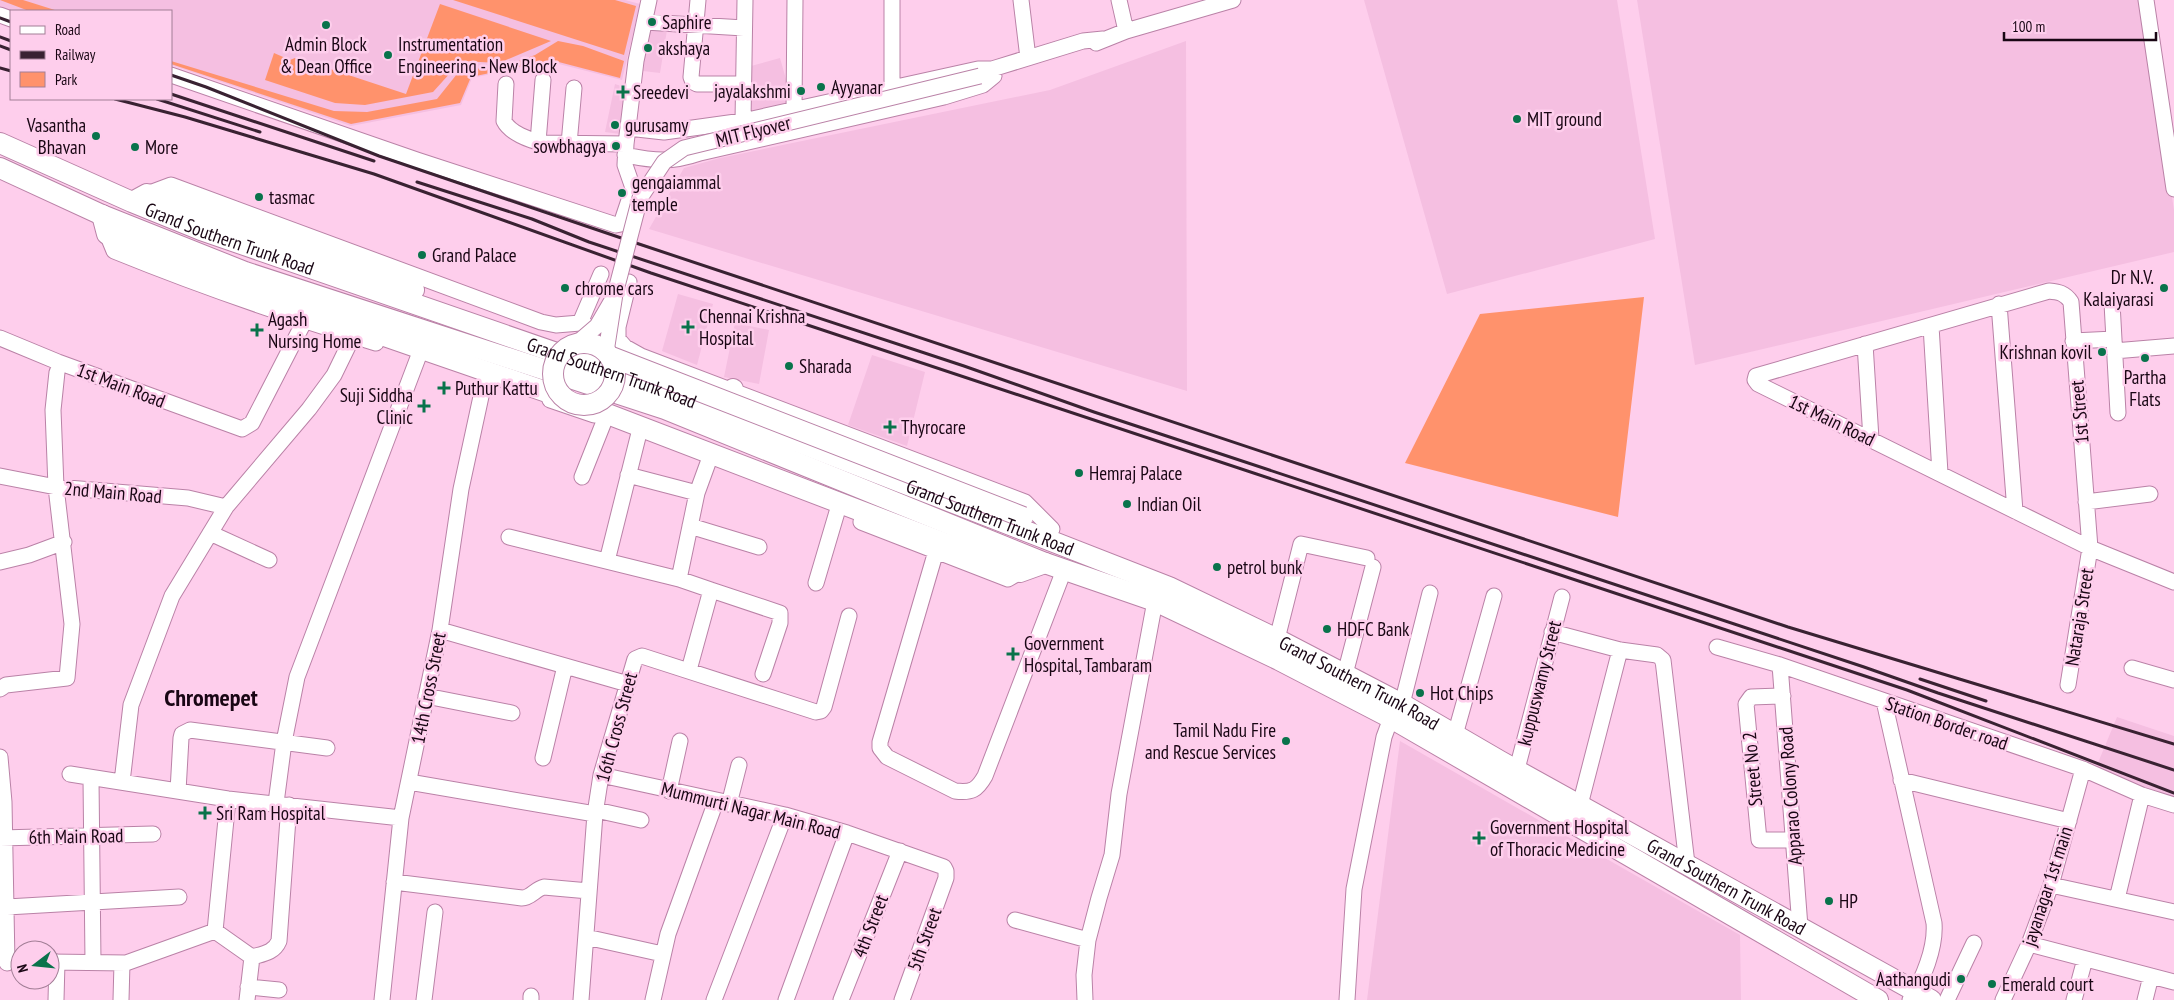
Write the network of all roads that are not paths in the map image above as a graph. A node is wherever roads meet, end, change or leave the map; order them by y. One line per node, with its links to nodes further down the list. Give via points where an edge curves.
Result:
1 (649, 0): 10 (street)
2 (698, 0): 11 (street)
3 (745, 0): 12 (street)
4 (795, 0): 23 (street)
5 (892, 0): 22 (street)
6 (1021, 0): 15 (street)
7 (1119, 0): 13 (street)
8 (1233, 0): 13 (street)
9 (2146, 0): 31 (street)
10 (644, 22): 11 (street); 25 (street)
11 (696, 26): 12 (street); 20 (street, via 693,82)
12 (744, 28): 20 (street)
13 (1126, 31): 14 (street)
14 (1103, 39): 15 (street, via 1083,41); 17 (street, via 1084,51)
15 (1028, 58): 17 (street)
16 (172, 74): 29 (street, via 616,225 624,217 632,188)
17 (988, 74): 22 (street, via 978,69); 29 (street, via 983,85 944,97 676,161); 36 (street, MIT Flyover, bridge, via 684,148 664,162 640,198)
18 (543, 80): 26 (street)
19 (506, 84): 26 (street, via 503,118 506,125)
20 (744, 84): 24 (street)
21 (574, 88): 28 (street)
22 (892, 88): 23 (street)
23 (794, 110): 24 (street)
24 (743, 121): 25 (street, via 664,132)
25 (628, 128): 29 (street)
26 (538, 142): 28 (street)
27 (0, 143): 32 (main road, Grand Southern Trunk Road)
28 (569, 144): 29 (street)
29 (625, 155)
30 (0, 168): 33 (main road, Grand Southern Trunk Road)
31 (2174, 189)
32 (139, 198): 40 (street, via 171,185 541,322 556,325); 47 (main road, via 172,202); 56 (main road, Grand Southern Trunk Road, via 201,230)
33 (105, 225): 39 (street, via 114,251); 54 (main road, via 148,251); 84 (main road, Grand Southern Trunk Road, via 665,409)
34 (601, 274): 40 (street)
35 (629, 282): 49 (street)
36 (615, 294): 47 (street, MIT Flyover, bridge, via 596,326); 49 (street, MIT Flyover, bridge)
37 (1999, 304): 41 (street); 44 (street, 1st Street, via 2050,291 2062,292 2071,302); 71 (street)
38 (2112, 304): 46 (street)
39 (304, 322): 42 (street); 43 (street, 1st Main Road, via 252,423 242,429)
40 (580, 323): 49 (street)
41 (1931, 326): 45 (street); 62 (street)
42 (353, 336): 50 (street); 70 (street, via 334,375 309,409)
43 (0, 338)
44 (2073, 340): 46 (street); 69 (street, 1st Street)
45 (1865, 344): 60 (street); 60 (street, 1st Main Road, via 1759,374 1755,380)
46 (2114, 345): 48 (street); 57 (street)
47 (573, 346): 49 (main road, bridge, via 592,344); 54 (main road, bridge, via 562,353 554,371 554,381)
48 (2174, 346)
49 (611, 349): 53 (street, via 625,348); 55 (main road, bridge, via 614,384 602,400); 76 (main road, bridge, via 1023,517)
50 (419, 356): 52 (street); 118 (street, via 297,677)
51 (57, 372): 66 (street, via 53,410)
52 (485, 378): 58 (street); 96 (street, 14th Cross Street, via 461,489)
53 (733, 389): 56 (main road); 76 (street, via 795,409 1025,502)
54 (564, 398): 55 (main road, bridge)
55 (584, 405): 85 (main road)
56 (724, 413): 76 (main road, Grand Southern Trunk Road)
57 (2118, 413)
58 (605, 419): 59 (street); 65 (street)
59 (639, 433): 61 (street); 63 (street)
60 (1871, 439): 62 (street, 1st Main Road)
61 (709, 460): 67 (street); 72 (street)
62 (1940, 473): 71 (street, 1st Main Road)
63 (628, 474): 67 (street); 82 (street)
64 (0, 476): 66 (street, 2nd Main Road)
65 (582, 478)
66 (56, 487): 70 (street, 2nd Main Road, via 188,498); 77 (street)
67 (697, 493): 73 (street)
68 (2150, 494): 69 (street)
69 (2086, 502): 79 (street, 1st Street)
70 (226, 506): 74 (street)
71 (2015, 511): 79 (street, 1st Main Road)
72 (837, 512): 80 (street); 89 (street)
73 (690, 526): 78 (street); 87 (street)
74 (210, 533): 81 (street); 129 (street, via 172,596 131,705)
75 (509, 536): 82 (street)
76 (1055, 536): 98 (main road, Grand Southern Trunk Road)
77 (64, 542): 83 (street); 110 (street, via 72,624 67,678 6,685)
78 (759, 547)
79 (2090, 548): 88 (street, 1st Main Road); 109 (street, Nataraja Street)
80 (936, 551): 85 (street, via 1008,579); 86 (street, via 880,748 887,757 955,791 974,790 985,776)
81 (269, 560)
82 (606, 561): 87 (street)
83 (0, 562)
84 (1045, 563): 85 (main road); 86 (main road, Grand Southern Trunk Road)
85 (1015, 570)
86 (1064, 570): 94 (main road, Grand Southern Trunk Road)
87 (679, 579): 90 (street)
88 (2174, 582)
89 (816, 583)
90 (711, 590): 104 (street); 105 (street, via 780,613 780,623)
91 (1430, 593): 114 (street)
92 (1494, 596): 116 (street)
93 (1562, 597): 97 (street, kuppuswamy Street)
94 (1155, 601): 114 (main road, Grand Southern Trunk Road); 165 (street, via 1119,794 1112,855)
95 (849, 616): 104 (street, 16th Cross Street, via 821,711)
96 (440, 630): 102 (street); 111 (street, 14th Cross Street)
97 (1552, 632): 100 (street); 123 (street, kuppuswamy Street)
98 (1277, 639): 106 (main road, Grand Southern Trunk Road); 106 (street, via 1301,544 1370,562)
99 (1717, 647): 101 (street, Station Border road)
100 (1620, 650): 137 (street); 150 (street, via 1661,656 1664,665)
101 (1780, 665): 112 (street, Apparao Colony Road); 113 (street, Station Border road)
102 (564, 666): 108 (street); 121 (street)
103 (2132, 668): 107 (street)
104 (690, 670): 108 (street, 16th Cross Street, via 640,656 634,659)
105 (763, 674)
106 (1345, 674): 114 (main road, Grand Southern Trunk Road)
107 (2174, 680)
108 (628, 684): 126 (street, 16th Cross Street)
109 (2068, 685)
110 (0, 689)
111 (426, 696): 115 (street); 130 (street, 14th Cross Street)
112 (1783, 696): 148 (street, Apparao Colony Road); 148 (street, Street No 2, via 1751,697 1746,704 1759,840)
113 (1884, 701): 124 (street, Station Border road); 128 (street)
114 (1396, 711): 116 (main road, Grand Southern Trunk Road); 190 (street, via 1384,737 1354,889); 191 (main road, Grand Southern Trunk Road)
115 (512, 713)
116 (1455, 734): 123 (main road, Grand Southern Trunk Road)
117 (680, 741): 131 (street)
118 (284, 742): 119 (street); 132 (street, via 197,730 185,732); 136 (street)
119 (328, 748)
120 (0, 757): 147 (street)
121 (543, 758)
122 (739, 765): 135 (street)
123 (1517, 770): 137 (main road, Grand Southern Trunk Road)
124 (2083, 770): 133 (street, Station Border road); 143 (street, jayanagar 1st main)
125 (70, 774): 127 (street)
126 (601, 775): 131 (street, Mummurti Nagar Main Road); 139 (street, 16th Cross Street)
127 (91, 778): 129 (street); 146 (street)
128 (1901, 780): 143 (street); 179 (street, via 1935,934)
129 (122, 782): 132 (street)
130 (409, 782): 139 (street); 141 (street, 14th Cross Street)
131 (669, 790): 135 (street, Mummurti Nagar Main Road)
132 (178, 791): 134 (street)
133 (2142, 795): 138 (street, Station Border road); 156 (street)
134 (228, 799): 136 (street); 163 (street)
135 (722, 802): 140 (street, Mummurti Nagar Main Road); 184 (street, via 668,934)
136 (282, 804): 141 (street); 169 (street, via 278,942 272,951)
137 (1580, 805): 150 (main road, Grand Southern Trunk Road)
138 (2174, 805)
139 (595, 812): 142 (street); 154 (street, 16th Cross Street)
140 (785, 815): 144 (street, Mummurti Nagar Main Road); 185 (street)
141 (401, 818): 152 (street, 14th Cross Street)
142 (641, 820)
143 (2069, 821): 153 (street, jayanagar 1st main)
144 (848, 833): 149 (street, Mummurti Nagar Main Road); 186 (street)
145 (153, 834): 146 (street, 6th Main Road)
146 (91, 836): 147 (street, 6th Main Road); 157 (street)
147 (2, 838): 158 (street)
148 (1794, 840): 162 (street, Apparao Colony Road)
149 (900, 852): 151 (street, Mummurti Nagar Main Road, via 944,867); 187 (street, 4th Street)
150 (1687, 864): 162 (main road, Grand Southern Trunk Road)
151 (946, 878): 188 (street, 5th Street)
152 (394, 882): 154 (street, via 522,898 544,887); 181 (street, 14th Cross Street)
153 (2051, 886): 156 (street); 167 (street, jayanagar 1st main)
154 (589, 891): 164 (street, 16th Cross Street)
155 (179, 897): 157 (street)
156 (2117, 900): 160 (street)
157 (92, 903): 158 (street); 172 (street)
158 (7, 907): 173 (street)
159 (435, 912): 182 (street)
160 (2174, 912)
161 (1015, 920): 165 (street)
162 (1800, 927): 179 (main road, Grand Southern Trunk Road)
163 (215, 931): 169 (street); 174 (street)
164 (586, 937): 168 (street); 183 (street, 16th Cross Street)
165 (1088, 940): 189 (street)
166 (1974, 943): 192 (street)
167 (2029, 944): 170 (street); 193 (street, jayanagar 1st main)
168 (658, 953)
169 (252, 957): 178 (street)
170 (2085, 959): 175 (street); 194 (street)
171 (60, 962): 172 (street)
172 (93, 962): 174 (street)
173 (9, 963)
174 (122, 963): 180 (street)
175 (2151, 976): 176 (street); 195 (street)
176 (2174, 982)
177 (279, 990): 178 (street)
178 (247, 994)
179 (1919, 997)
180 (121, 1000)
181 (382, 1000)
182 (424, 1000)
183 (581, 1000)
184 (653, 1000)
185 (714, 1000)
186 (786, 1000)
187 (841, 1000)
188 (902, 1000)
189 (1085, 1000)
190 (1347, 1000)
191 (1878, 1000)
192 (1947, 1000)
193 (2003, 1000)
194 (2074, 1000)
195 (2144, 1000)

